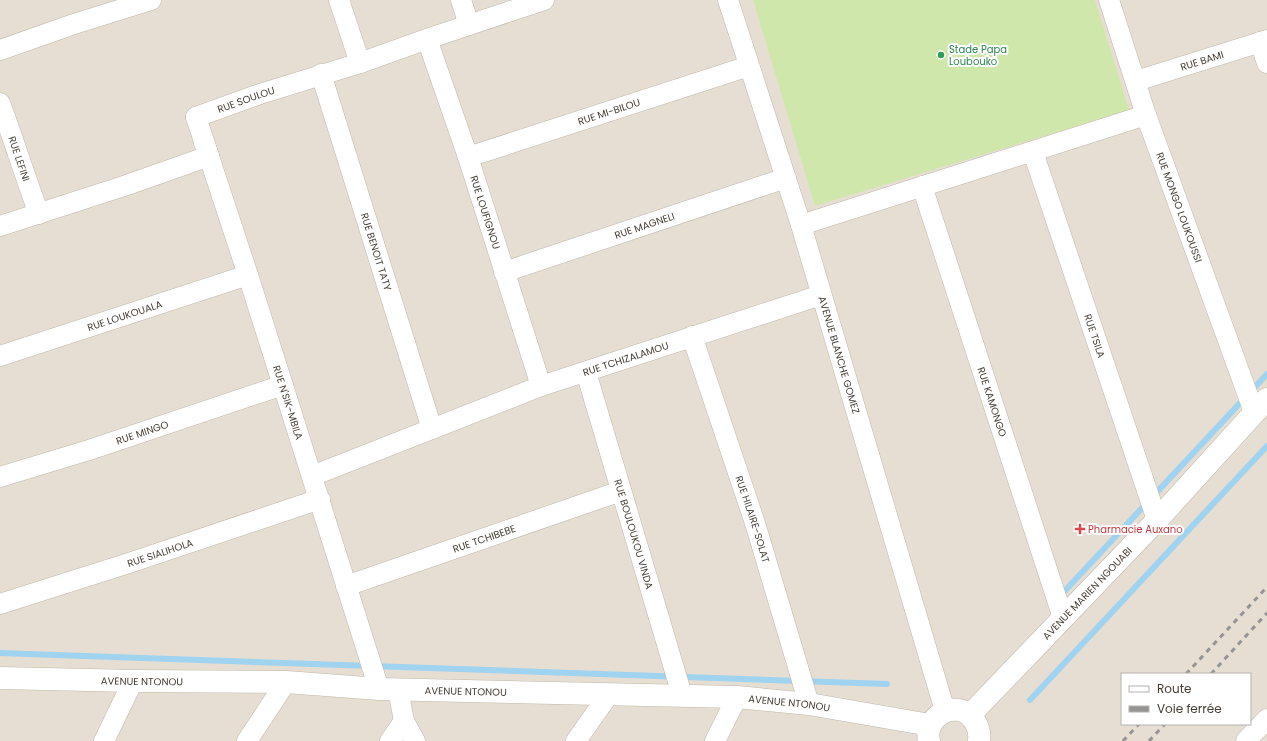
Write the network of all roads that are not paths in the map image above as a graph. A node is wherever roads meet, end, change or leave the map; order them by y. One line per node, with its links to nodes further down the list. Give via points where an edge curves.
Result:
1 (151, 0): 10 (street)
2 (339, 0): 11 (street)
3 (461, 0): 7 (street)
4 (544, 0): 7 (street, RUE SOULOU)
5 (728, 0): 13 (street, AVENUE BLANCHE GOMEZ)
6 (1109, 0): 15 (street, RUE MONGO LOUKOUSSI)
7 (469, 25): 8 (street, RUE SOULOU)
8 (426, 39): 11 (street, RUE SOULOU); 20 (street, RUE LOUFIGNOU)
9 (1264, 41): 12 (street); 15 (street, RUE BAMI)
10 (0, 50)
11 (360, 63): 14 (street, RUE SOULOU)
12 (1267, 63)
13 (749, 66): 20 (street, RUE MI-BILOU); 21 (street, AVENUE BLANCHE GOMEZ)
14 (321, 74): 18 (street, RUE SOULOU); 35 (street, RUE BENOIT TATY)
15 (1136, 81): 17 (street, RUE MONGO LOUKOUSSI)
16 (0, 103): 23 (street, RUE LEFINI)
17 (1146, 115): 19 (street); 34 (street, RUE MONGO LOUKOUSSI)
18 (196, 117): 23 (street, via 209,156); 27 (street, RUE N'SIK-MBILA)
19 (1033, 152): 22 (street); 40 (street, RUE TSILA)
20 (468, 157): 26 (street, RUE LOUFIGNOU)
21 (786, 178): 24 (street, AVENUE BLANCHE GOMEZ); 26 (street, RUE MAGNELI)
22 (922, 186): 24 (street); 43 (street, RUE KAMONGO)
23 (39, 214): 25 (street)
24 (801, 225): 28 (street, AVENUE BLANCHE GOMEZ)
25 (0, 226)
26 (504, 272): 33 (street, RUE LOUFIGNOU)
27 (248, 275): 30 (street, RUE LOUKOUALA); 32 (street, RUE N'SIK-MBILA)
28 (821, 295): 29 (street, RUE TCHIZALAMOU); 55 (street, AVENUE BLANCHE GOMEZ)
29 (692, 336): 31 (street, RUE TCHIZALAMOU); 51 (street, RUE HILAIRE-SOLAT, via 755,523)
30 (0, 356)
31 (586, 372): 33 (street, RUE TCHIZALAMOU); 38 (street, RUE BOULOUKOU VINDA)
32 (283, 385): 36 (street, RUE N'SIK-MBILA); 37 (street, RUE MINGO)
33 (540, 386): 35 (street, RUE TCHIZALAMOU)
34 (1261, 406): 40 (street, AVENUE MARIEN NGOUABI)
35 (432, 430): 36 (street, RUE TCHIZALAMOU)
36 (312, 476): 39 (street, RUE N'SIK-MBILA)
37 (0, 477)
38 (621, 491): 41 (street, RUE TCHIBEBE); 49 (street, RUE BOULOUKOU VINDA)
39 (320, 499): 41 (street, RUE N'SIK-MBILA); 42 (street, RUE SIALIHOLA)
40 (1157, 520): 43 (street, AVENUE MARIEN NGOUABI)
41 (346, 586): 47 (street, RUE N'SIK-MBILA)
42 (0, 604)
43 (1063, 618): 52 (street, AVENUE MARIEN NGOUABI)
44 (0, 678): 45 (street, AVENUE NTONOU)
45 (133, 682): 46 (street, AVENUE NTONOU); 56 (street)
46 (286, 682): 47 (street, AVENUE NTONOU); 57 (street)
47 (388, 689): 48 (street, AVENUE NTONOU); 54 (street, RUE N'SIK-MBILA)
48 (609, 694): 49 (street, AVENUE NTONOU); 60 (street)
49 (682, 695): 50 (street, AVENUE NTONOU)
50 (737, 697): 51 (street, AVENUE NTONOU); 61 (street)
51 (809, 704): 55 (street, AVENUE NTONOU)
52 (970, 715): 55 (street, AVENUE NTONOU, via 958,710); 62 (street, via 978,726)
53 (1267, 719): 63 (street)
54 (404, 721): 58 (street); 59 (street, RUE N'SIK-MBILA)
55 (935, 726)
56 (104, 741)
57 (247, 741)
58 (390, 741)
59 (415, 741)
60 (576, 741)
61 (715, 741)
62 (979, 741)
63 (1246, 741)

